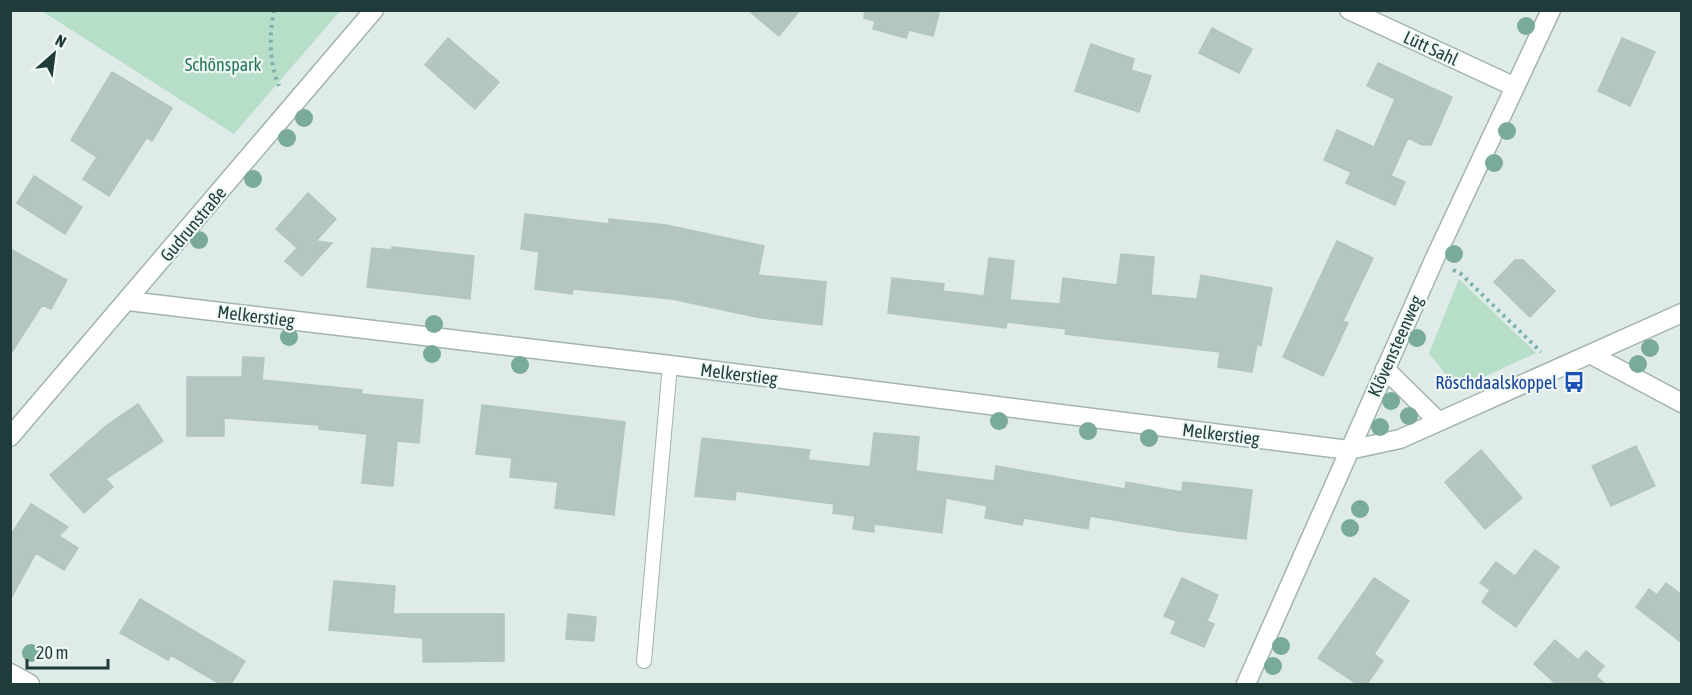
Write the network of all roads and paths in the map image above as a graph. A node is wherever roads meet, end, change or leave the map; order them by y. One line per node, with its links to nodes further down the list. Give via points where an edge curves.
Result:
1 (274, 10): 6 (path, via 270,28 272,68)
2 (374, 10): 6 (street, Gudrunstraße)
3 (1349, 10): 5 (street, Lütt Sahl)
4 (1551, 10): 5 (street, Klövensteenweg)
5 (1513, 86): 7 (street, Klövensteenweg)
6 (289, 109): 8 (street, Gudrunstraße)
7 (1434, 260): 12 (street, Klövensteenweg); 13 (path, via 1461,273 1540,349)
8 (128, 301): 11 (street, Melkerstieg); 16 (street, Gudrunstraße)
9 (1682, 313): 10 (street, Melkerstieg)
10 (1590, 354): 13 (street, Melkerstieg); 14 (street)
11 (670, 365): 17 (street, Melkerstieg); 18 (lane)
12 (1385, 369): 15 (street); 17 (street, Klövensteenweg)
13 (1546, 374): 15 (street, Melkerstieg)
14 (1682, 403)
15 (1437, 420): 17 (street, Melkerstieg, via 1400,439)
16 (10, 437)
17 (1349, 450): 21 (street, Klövensteenweg)
18 (644, 661)
19 (10, 673): 20 (street)
20 (30, 684)
21 (1246, 684)

